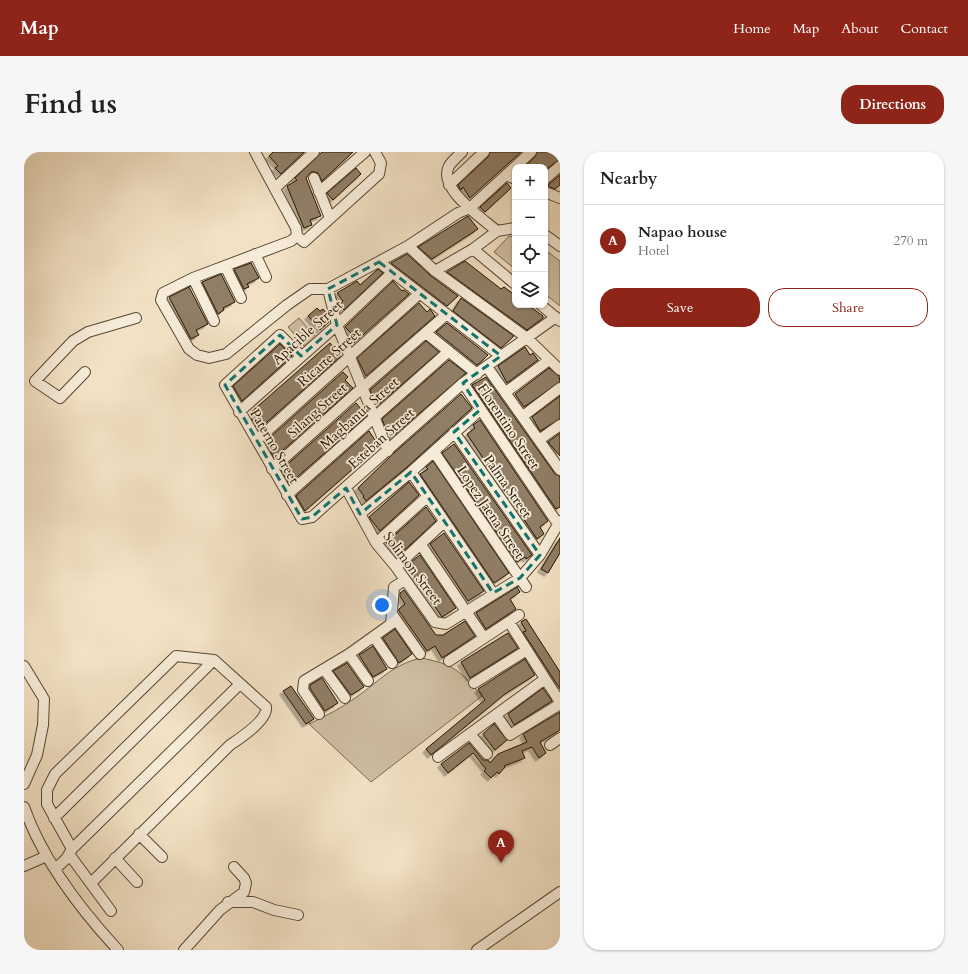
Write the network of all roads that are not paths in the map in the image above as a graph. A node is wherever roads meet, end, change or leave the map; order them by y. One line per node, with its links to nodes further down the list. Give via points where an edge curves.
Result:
1 (314, 152): 13 (street)
2 (365, 152): 14 (street)
3 (375, 152): 18 (street, via 381,163 379,174)
4 (462, 152): 12 (street, via 449,165)
5 (484, 152): 12 (street)
6 (531, 152): 10 (street)
7 (260, 154): 13 (street)
8 (560, 166): 9 (street)
9 (548, 176)
10 (510, 177): 17 (street)
11 (314, 178): 14 (street)
12 (449, 185): 17 (street)
13 (276, 188): 21 (street, via 296,228)
14 (319, 192): 18 (street)
15 (548, 193): 16 (street)
16 (560, 198)
17 (470, 208): 20 (street); 23 (street, via 458,213)
18 (330, 218): 21 (street, via 304,242)
19 (512, 228): 20 (street)
20 (497, 231): 25 (street)
21 (297, 236): 26 (street, via 291,241)
22 (546, 236): 24 (street)
23 (408, 246): 27 (street); 29 (street)
24 (560, 246)
25 (473, 249): 29 (street); 33 (street)
26 (255, 254): 28 (street); 31 (street)
27 (380, 262): 30 (street); 34 (street)
28 (225, 266): 32 (street); 36 (street)
29 (435, 271): 44 (street)
30 (392, 273): 35 (street); 42 (street, Apacible Street)
31 (266, 277)
32 (193, 278): 34 (street, via 163,293 161,300 189,350 210,358 226,354 310,289); 41 (street)
33 (512, 282)
34 (328, 289): 42 (street)
35 (419, 294): 38 (street); 48 (street, Ricarte Street)
36 (241, 298)
37 (545, 308): 40 (street)
38 (447, 314): 43 (street, Silang Street); 47 (street)
39 (136, 318): 52 (street, via 88,332 73,341 35,381 60,398)
40 (558, 319): 44 (street, Esteban Street)
41 (214, 321)
42 (337, 326): 46 (street, Apacible Street); 48 (street)
43 (426, 333): 45 (street); 55 (street, Silang Street)
44 (527, 338): 47 (street, Esteban Street); 49 (street)
45 (448, 351): 53 (street); 61 (street, Magbanua Street)
46 (301, 356): 59 (street, Apacible Street); 59 (street, Paterno Street, via 280,335 225,386)
47 (501, 356): 50 (street, Esteban Street)
48 (349, 358): 55 (street); 64 (street, Ricarte Street)
49 (549, 360): 51 (street); 57 (street)
50 (487, 366): 53 (street, Esteban Street); 57 (street)
51 (560, 370)
52 (85, 372)
53 (477, 374): 54 (street, Esteban Street)
54 (463, 383): 58 (street, Florentino Street); 66 (street, Esteban Street)
55 (362, 388): 61 (street); 69 (street, Silang Street)
56 (560, 388): 60 (street)
57 (506, 392): 60 (street)
58 (480, 410): 63 (street); 77 (street, Florentino Street)
59 (239, 412): 64 (street, Paterno Street)
60 (523, 416): 65 (street)
61 (374, 418): 66 (street); 72 (street, Magbanua Street)
62 (560, 425): 65 (street)
63 (454, 432): 67 (street); 80 (street, Palma Street)
64 (257, 440): 69 (street, Paterno Street)
65 (539, 440): 68 (street)
66 (388, 450): 71 (street, Esteban Street)
67 (434, 452): 70 (street); 82 (street, Lopez Jaena Street)
68 (559, 466)
69 (272, 469): 72 (street, Paterno Street)
70 (411, 472): 73 (street); 74 (street)
71 (346, 488): 74 (street, Solimon Street); 75 (street, Esteban Street, via 312,517)
72 (287, 495): 75 (street, Paterno Street)
73 (427, 497): 76 (street); 78 (street)
74 (360, 514): 78 (street, Solimon Street)
75 (302, 519)
76 (444, 522): 79 (street); 85 (street)
77 (559, 522): 80 (street, Solimon Street)
78 (376, 543): 81 (street, Solimon Street)
79 (421, 545): 81 (street); 86 (street)
80 (540, 555): 82 (street, Solimon Street)
81 (396, 567): 83 (street, Solimon Street)
82 (520, 578): 84 (street, Lopez Jaena Street); 85 (street, Solimon Street)
83 (406, 580): 86 (street, Solimon Street, via 435,622 446,624); 87 (street, via 394,587)
84 (526, 587)
85 (493, 593): 86 (street, Solimon Street)
86 (466, 611): 91 (street)
87 (392, 614): 90 (street, via 391,624); 94 (street)
88 (519, 615): 89 (street)
89 (509, 622): 91 (street); 92 (street)
90 (374, 637): 93 (street); 97 (street)
91 (484, 638): 96 (street)
92 (527, 650): 100 (street); 102 (street)
93 (349, 654): 99 (street); 101 (street)
94 (420, 654)
95 (214, 660): 103 (street); 115 (street); 115 (street, via 176,656 82,747 55,774 47,790 47,804)
96 (449, 661)
97 (392, 663)
98 (24, 666): 113 (street, via 44,699 43,725 37,755)
99 (324, 669): 104 (street); 106 (street, via 304,680 303,690)
100 (545, 680): 105 (street); 107 (street)
101 (368, 681)
102 (474, 683)
103 (240, 684): 116 (street, via 266,707 265,715 244,736 230,745); 117 (street)
104 (345, 698)
105 (560, 703): 107 (street, via 510,735)
106 (319, 714)
107 (496, 715): 108 (street)
108 (470, 734): 111 (street); 112 (street)
109 (560, 738): 110 (street)
110 (550, 745)
111 (487, 754)
112 (438, 757)
113 (24, 784)
114 (24, 807): 120 (street)
115 (54, 818): 117 (street)
116 (139, 834): 118 (street); 119 (street)
117 (70, 852): 120 (street); 124 (street)
118 (162, 857)
119 (115, 858): 123 (street); 124 (street)
120 (52, 863): 121 (street); 130 (street, via 99,929)
121 (24, 866)
122 (234, 867): 126 (street, via 244,878 246,887 244,892)
123 (137, 882)
124 (90, 883): 127 (street)
125 (560, 892): 129 (street)
126 (228, 902): 128 (street, via 253,902); 131 (street)
127 (111, 911)
128 (298, 915)
129 (482, 949)
130 (118, 950)
131 (184, 950)

